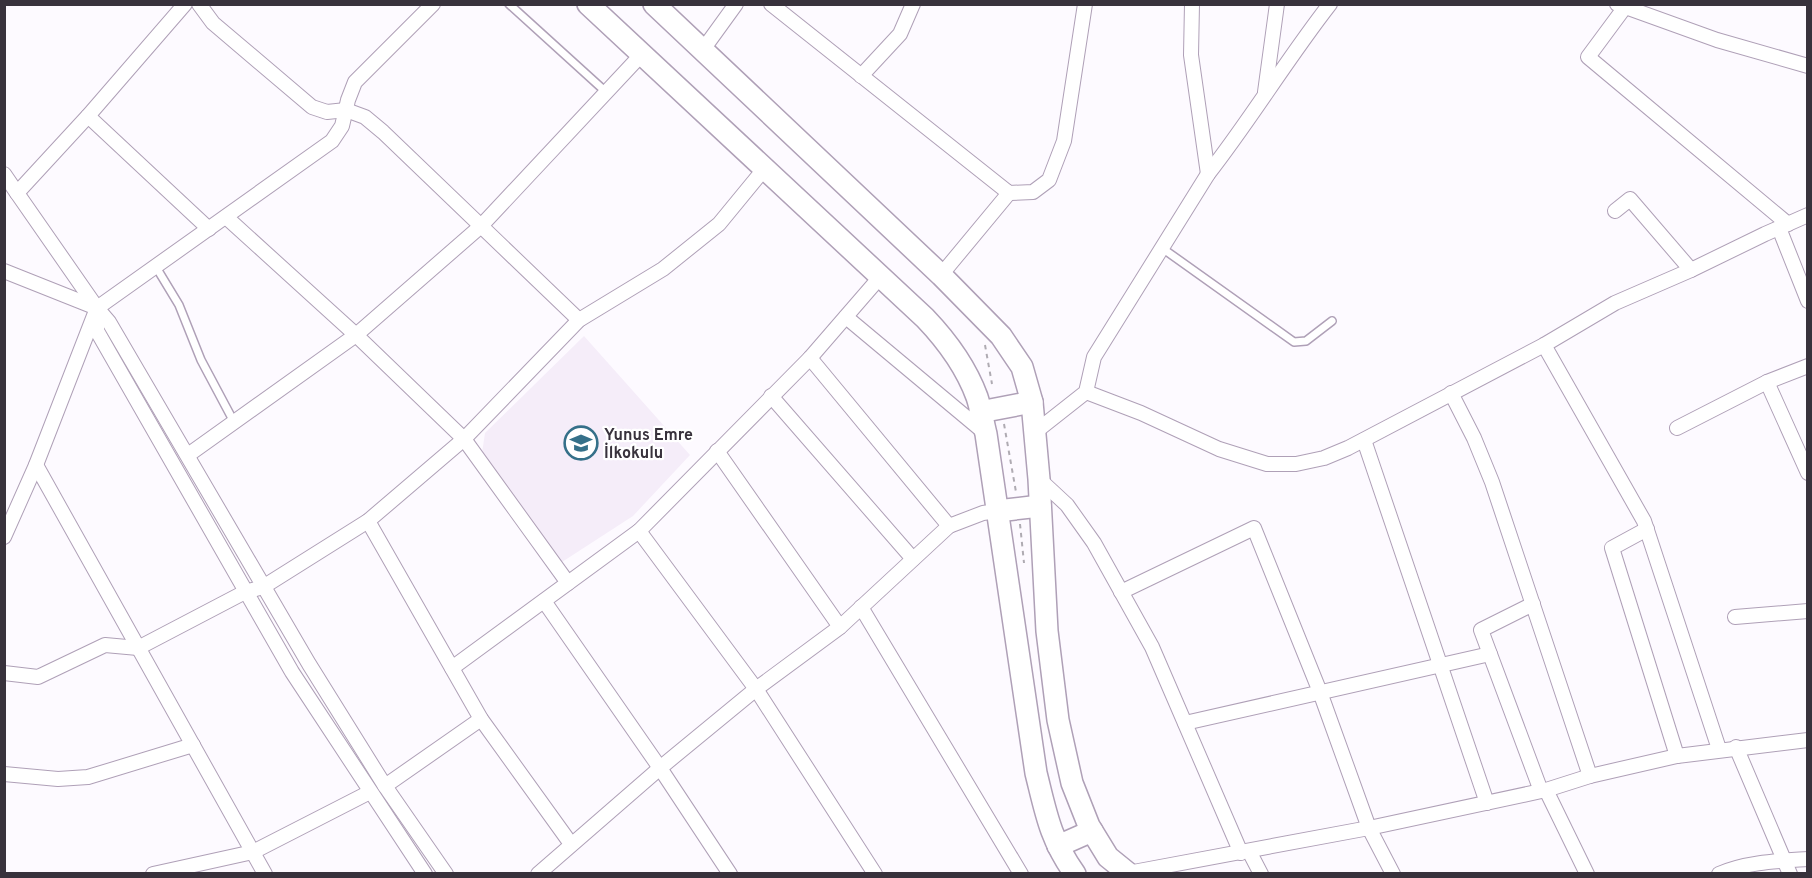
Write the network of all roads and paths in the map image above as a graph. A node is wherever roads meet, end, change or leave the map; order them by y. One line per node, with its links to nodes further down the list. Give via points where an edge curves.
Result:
1 (185, 4): 22 (street)
2 (199, 4): 21 (street, via 213,23 312,107 327,112)
3 (433, 4): 21 (street, via 362,74 351,91)
4 (509, 4): 19 (lane)
5 (588, 4): 16 (main road)
6 (654, 4): 15 (main road)
7 (736, 4): 15 (street)
8 (771, 4): 18 (street)
9 (913, 4): 18 (street, via 900,34)
10 (1085, 4): 27 (street, via 1065,141 1048,180 1033,192)
11 (1192, 4): 24 (street, via 1191,55)
12 (1277, 4): 20 (street)
13 (1330, 4): 20 (street)
14 (1621, 6): 17 (street); 32 (street, via 1588,57)
15 (702, 51): 38 (main road)
16 (642, 54): 19 (street); 23 (main road)
17 (1808, 66)
18 (861, 76): 27 (street)
19 (606, 92): 31 (street)
20 (1265, 94): 24 (street)
21 (346, 110): 30 (street, via 332,141); 31 (street, via 365,117 383,132)
22 (88, 116): 26 (street); 33 (street)
23 (765, 168): 39 (main road); 43 (street, via 719,224 663,268)
24 (1209, 174): 34 (street)
25 (5, 177): 26 (street)
26 (17, 193): 41 (street)
27 (1009, 193): 38 (street)
28 (1615, 212): 36 (street, via 1630,199)
29 (1808, 215): 32 (street)
30 (226, 217): 33 (street); 45 (street)
31 (481, 226): 43 (street); 45 (street)
32 (1783, 226): 36 (street); 40 (street)
33 (209, 229): 35 (street)
34 (1162, 248): 44 (lane, via 1294,342 1305,341); 52 (street, via 1095,357)
35 (156, 267): 41 (street); 57 (lane, via 179,304 201,360)
36 (1691, 270): 47 (street, via 1616,303)
37 (4, 271): 41 (street)
38 (941, 275): 55 (main road, via 1001,336 1022,367)
39 (881, 276): 42 (street); 56 (main road, via 942,336 957,356 977,397)
40 (1808, 301)
41 (97, 308): 64 (street); 65 (street); 80 (street, via 97,331)
42 (846, 317): 48 (street); 60 (street)
43 (579, 320): 61 (street)
44 (1332, 321)
45 (356, 335): 57 (street); 61 (street)
46 (984, 343): 51 (path)
47 (1544, 345): 53 (street); 73 (street)
48 (810, 358): 54 (street); 72 (street)
49 (1808, 366): 50 (street)
50 (1767, 382): 58 (street); 66 (street)
51 (992, 383)
52 (1086, 392): 59 (street); 62 (street, via 1219,449 1267,464 1296,464 1324,458)
53 (1451, 393): 62 (street); 83 (street, via 1492,482)
54 (771, 396): 63 (street); 76 (street)
55 (1032, 402): 56 (main road); 59 (main road)
56 (990, 411): 60 (main road); 69 (path, via 1004,423)
57 (234, 422): 64 (street)
58 (1677, 428)
59 (1034, 433): 67 (main road)
60 (986, 434): 70 (main road)
61 (464, 439): 71 (street); 78 (street)
62 (1364, 440): 90 (street)
63 (717, 450): 74 (street); 87 (street)
64 (188, 455): 79 (street)
65 (36, 465): 75 (street); 88 (street)
66 (1808, 473)
67 (1039, 478): 68 (main road); 81 (street, via 1067,505)
68 (1040, 506): 69 (main road); 110 (main road, via 1047,631 1058,720 1072,783)
69 (1019, 508): 70 (main road); 77 (path)
70 (997, 511): 72 (street); 112 (main road, via 1036,773)
71 (368, 521): 79 (street); 91 (street)
72 (950, 526): 76 (street)
73 (1647, 529): 100 (street); 101 (street, via 1612,548)
74 (639, 531): 78 (street); 93 (street)
75 (4, 537)
76 (913, 559): 84 (street)
77 (1025, 568)
78 (568, 583): 82 (street)
79 (263, 587): 80 (street); 105 (street)
80 (245, 592): 88 (street); 107 (street)
81 (1121, 592): 94 (street, via 1254,528); 96 (street, via 1152,647)
82 (544, 601): 91 (street); 102 (street)
83 (1533, 604): 89 (street, via 1481,630); 104 (street)
84 (861, 607): 87 (street); 125 (street)
85 (1808, 611): 86 (street)
86 (1735, 617)
87 (840, 627): 93 (street)
88 (138, 648): 92 (street, via 105,645 38,676); 98 (street)
89 (1490, 654): 90 (street); 106 (street)
90 (1440, 665): 94 (street); 108 (street)
91 (452, 668): 95 (street)
92 (4, 673)
93 (756, 689): 102 (street); 124 (street)
94 (1320, 692): 96 (street); 109 (street)
95 (481, 719): 105 (street); 111 (street)
96 (1185, 723): 114 (street)
97 (1808, 740): 99 (street)
98 (193, 745): 103 (street, via 88,777 58,779); 113 (street)
99 (1736, 747): 100 (street); 116 (street)
100 (1719, 749): 101 (street)
101 (1677, 756): 104 (street)
102 (660, 768): 111 (street); 123 (street)
103 (4, 774)
104 (1590, 776): 106 (street)
105 (385, 786): 121 (street)
106 (1544, 790): 108 (street); 130 (street)
107 (370, 792): 113 (street); 120 (street)
108 (1487, 803): 109 (street)
109 (1369, 828): 114 (street); 129 (street)
110 (1092, 831): 112 (main road); 127 (main road, via 1108,857)
111 (571, 844): 122 (street)
112 (1058, 846): 126 (main road)
113 (253, 852): 118 (street); 119 (street)
114 (1245, 852): 127 (street); 128 (street)
115 (1808, 859): 116 (street)
116 (1784, 860): 117 (street); 131 (street)
117 (1728, 872)
118 (153, 873)
119 (265, 873)
120 (425, 873)
121 (446, 873)
122 (538, 873)
123 (730, 873)
124 (874, 873)
125 (1021, 873)
126 (1075, 873)
127 (1128, 873)
128 (1261, 873)
129 (1393, 873)
130 (1587, 873)
131 (1790, 873)

